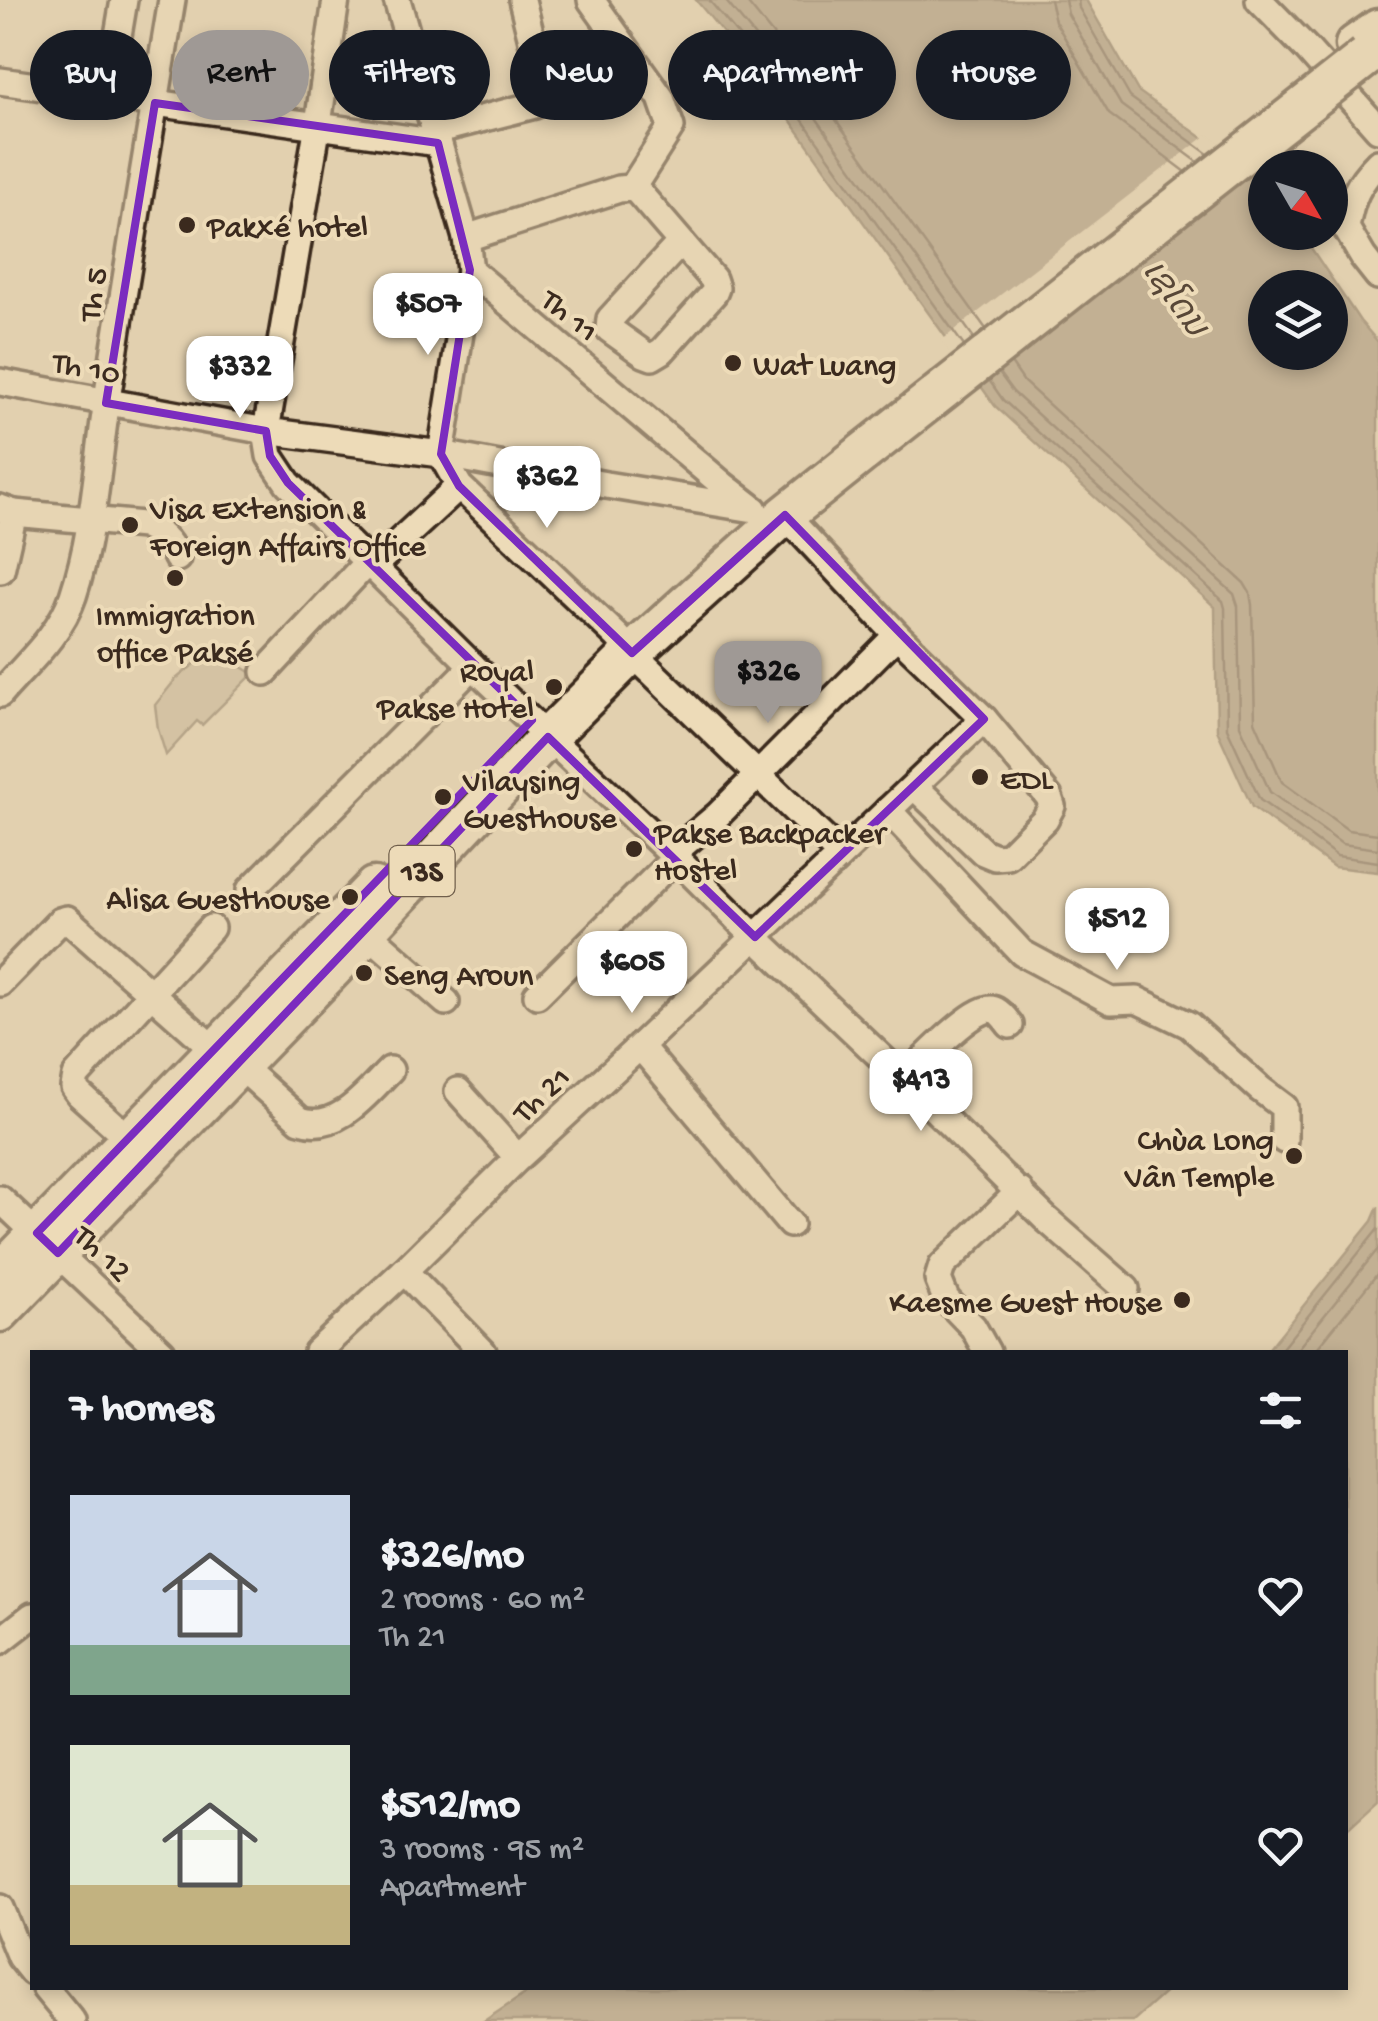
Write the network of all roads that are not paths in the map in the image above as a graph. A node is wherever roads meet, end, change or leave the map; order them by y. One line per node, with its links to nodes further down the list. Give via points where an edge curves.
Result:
1 (124, 0): 8 (street)
2 (172, 0): 13 (street, Th 5)
3 (336, 0): 14 (street)
4 (398, 0): 16 (street)
5 (522, 0): 16 (street, via 542,81 535,104)
6 (591, 0): 18 (street, via 661,98 670,127)
7 (1259, 0): 15 (street)
8 (119, 30)
9 (1369, 45): 29 (highway, 13S, via 1220,145)
10 (0, 80): 11 (street)
11 (30, 84)
12 (152, 102): 13 (street)
13 (155, 103): 14 (street); 24 (street, Th 5)
14 (318, 124): 16 (street); 25 (street)
15 (1378, 129)
16 (436, 137): 19 (street)
17 (1378, 163): 22 (street, via 1350,201 1346,228)
18 (632, 188): 19 (street); 20 (street)
19 (466, 238): 21 (street)
20 (681, 242): 20 (street, via 610,319 609,329 652,357 716,288)
21 (470, 270): 26 (street); 29 (street, Th 11, via 723,486)
22 (1378, 276)
23 (0, 382): 24 (street, Th 10)
24 (106, 403): 25 (street, Th 10); 30 (street, Th 5)
25 (266, 431): 26 (street, Th 10); 32 (street, via 270,456 288,482)
26 (441, 454): 27 (street); 29 (street, Th 10)
27 (459, 486): 32 (street); 35 (street)
28 (7, 510): 30 (street); 33 (street)
29 (769, 512): 34 (street, Th 11); 35 (highway, 13S)
30 (91, 520): 31 (street, via 160,532); 38 (street, Th 5, via 60,622)
31 (177, 558)
32 (373, 566): 36 (street); 37 (street, via 362,569)
33 (1, 570)
34 (897, 635): 39 (street, Th 11); 41 (street)
35 (625, 644): 40 (highway, 13S); 41 (street)
36 (473, 666): 40 (street); 46 (street)
37 (265, 672)
38 (0, 694)
39 (984, 719): 42 (street, Th 21); 42 (street, Th 11, via 1052,806 1008,856 983,852)
40 (540, 728): 45 (street); 47 (highway, 13S)
41 (759, 774): 44 (street); 45 (street)
42 (915, 786): 43 (street, Th 21)
43 (888, 810): 44 (street, Th 21); 61 (street, via 1022,953 1111,1001 1137,1000 1189,1025 1284,1107)
44 (840, 854): 49 (street, Th 21)
45 (674, 855): 49 (street); 52 (street)
46 (250, 890)
47 (357, 923): 53 (street); 56 (highway, 13S)
48 (211, 928): 51 (street)
49 (755, 938): 55 (street, Th 21); 58 (street)
50 (0, 983): 51 (street, via 67,918)
51 (150, 992): 56 (street); 60 (street, via 76,1076 74,1087)
52 (537, 996)
53 (446, 1002)
54 (1010, 1024): 58 (street, via 992,1008 973,1015)
55 (640, 1046): 62 (street, Th 21); 65 (street)
56 (230, 1062): 57 (street, via 307,1122 346,1113); 60 (highway, 13S); 66 (highway, 13S)
57 (390, 1070)
58 (904, 1078): 63 (street)
59 (458, 1091): 62 (street)
60 (130, 1139): 66 (highway, 13S)
61 (1284, 1140)
62 (518, 1158): 67 (street, Th 21)
63 (1020, 1191): 69 (street); 74 (street, via 942,1266 938,1279)
64 (0, 1199): 66 (street, Th 12)
65 (790, 1224)
66 (48, 1243): 68 (highway, 13S); 70 (highway, 13S); 71 (street, Th 12)
67 (404, 1271): 72 (street, Th 21); 73 (street)
68 (0, 1273)
69 (1126, 1288)
70 (0, 1312)
71 (160, 1350)
72 (319, 1350)
73 (481, 1350)
74 (986, 1350)
75 (30, 1618): 76 (street)
76 (0, 1640)
77 (0, 1908): 78 (street)
78 (30, 1970)
79 (47, 1990): 80 (street)
80 (72, 2021)

